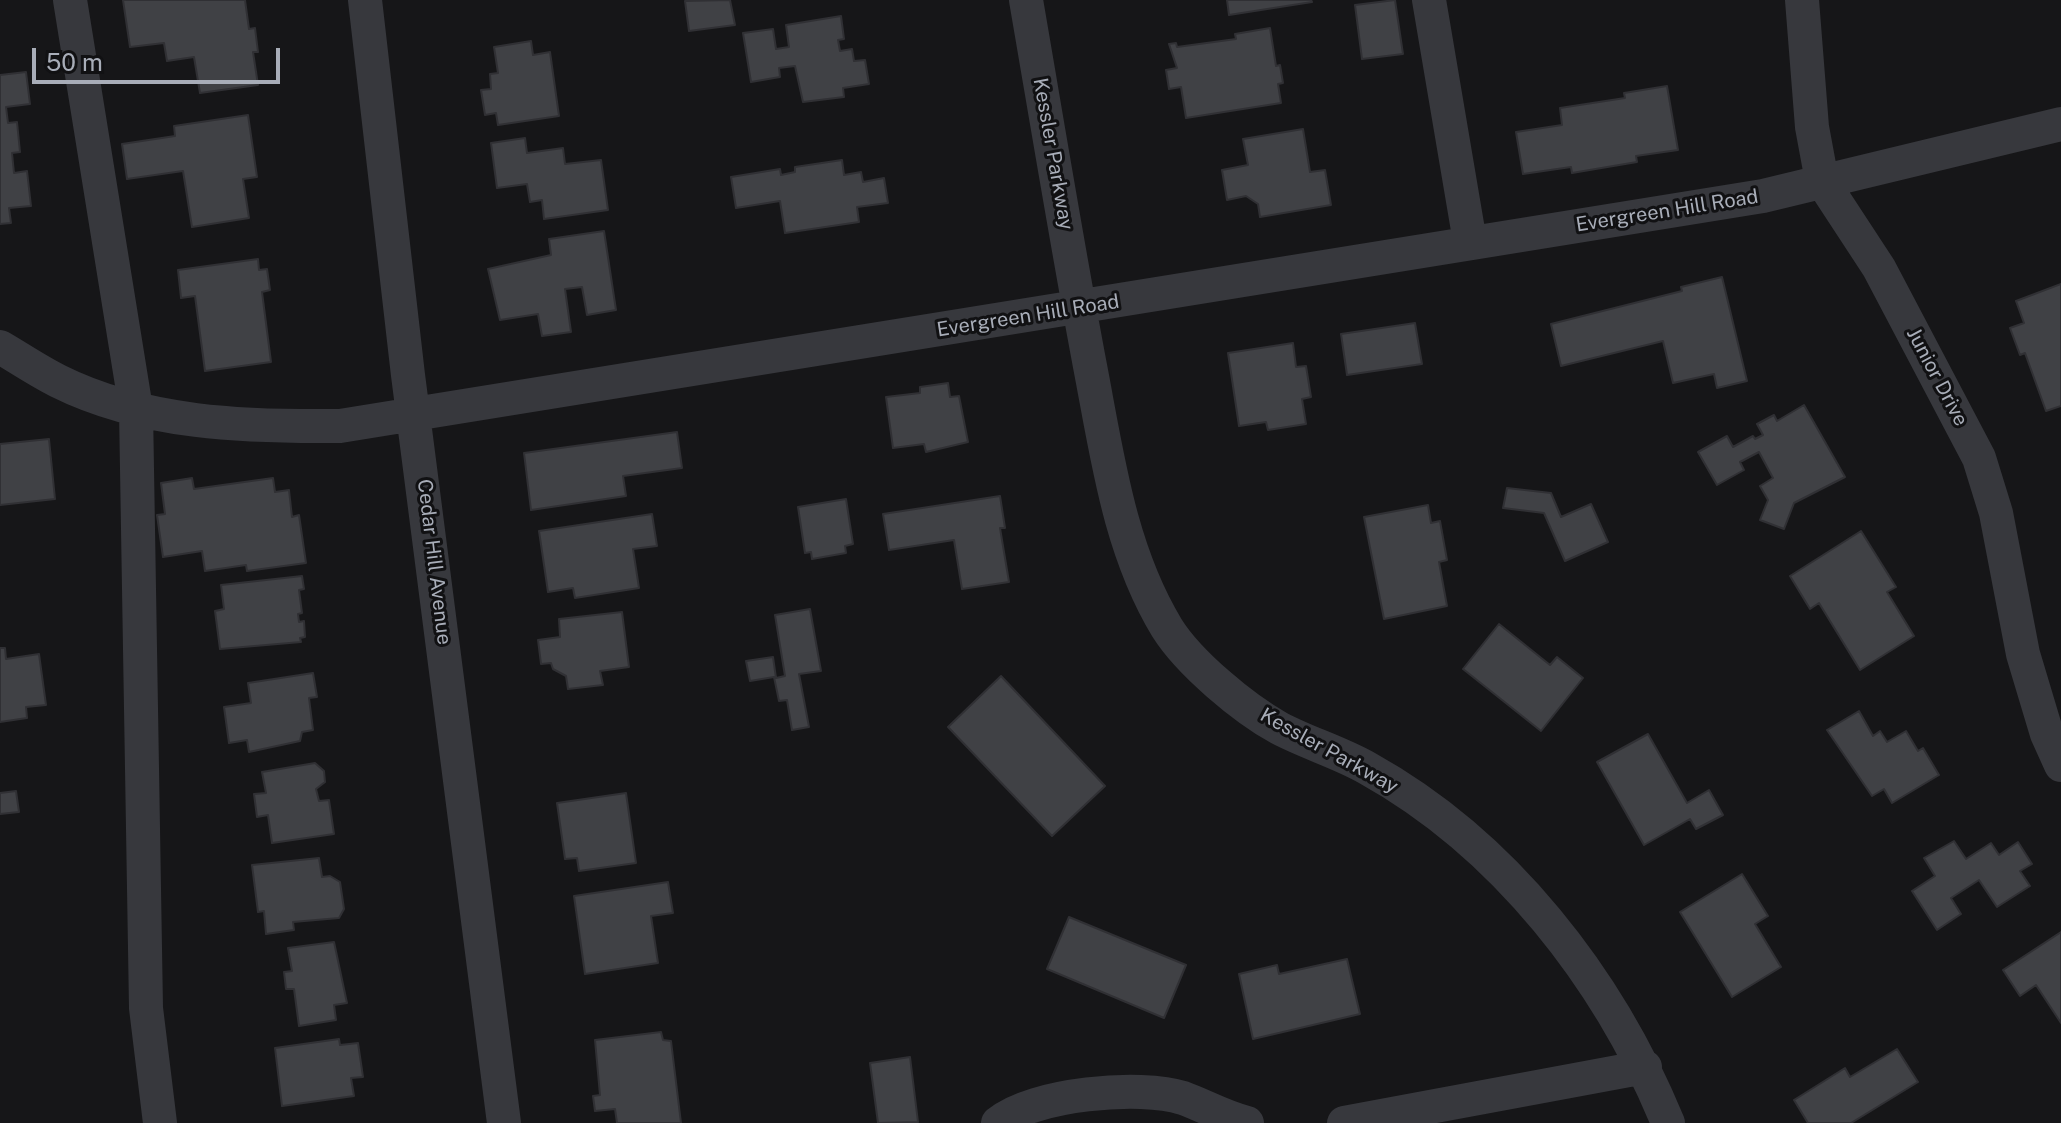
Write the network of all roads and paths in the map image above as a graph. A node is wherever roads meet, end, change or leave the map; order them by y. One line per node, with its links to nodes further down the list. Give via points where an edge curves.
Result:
1 (70, 0): 11 (street)
2 (365, 0): 12 (street, Cedar Hill Avenue)
3 (1026, 0): 9 (street, Kessler Parkway)
4 (1429, 0): 8 (street)
5 (1802, 0): 7 (street, Junior Drive, via 1812,127)
6 (2061, 124): 7 (street, Evergreen Hill Road)
7 (1822, 181): 8 (street, Evergreen Hill Road, via 1763,196); 13 (street, Junior Drive, via 1879,268 1979,458 1996,513 2023,654)
8 (1470, 242): 9 (street, Evergreen Hill Road)
9 (1079, 307): 12 (street, Evergreen Hill Road); 14 (street, Kessler Parkway, via 1114,491 1139,571 1168,630 1220,685 1278,727 1366,768 1428,808 1495,866 1546,919 1598,987)
10 (0, 347): 11 (street, Evergreen Hill Road, via 60,382)
11 (136, 409): 12 (street, Evergreen Hill Road, via 272,427 340,426); 15 (street, via 146,1008)
12 (414, 414): 16 (street, Cedar Hill Avenue)
13 (2061, 765)
14 (1645, 1067): 19 (street); 20 (street, Kessler Parkway)
15 (160, 1123)
16 (504, 1123)
17 (998, 1123): 18 (street, via 1010,1113 1044,1103 1150,1092 1183,1098)
18 (1247, 1123)
19 (1344, 1123)
20 (1668, 1123)

